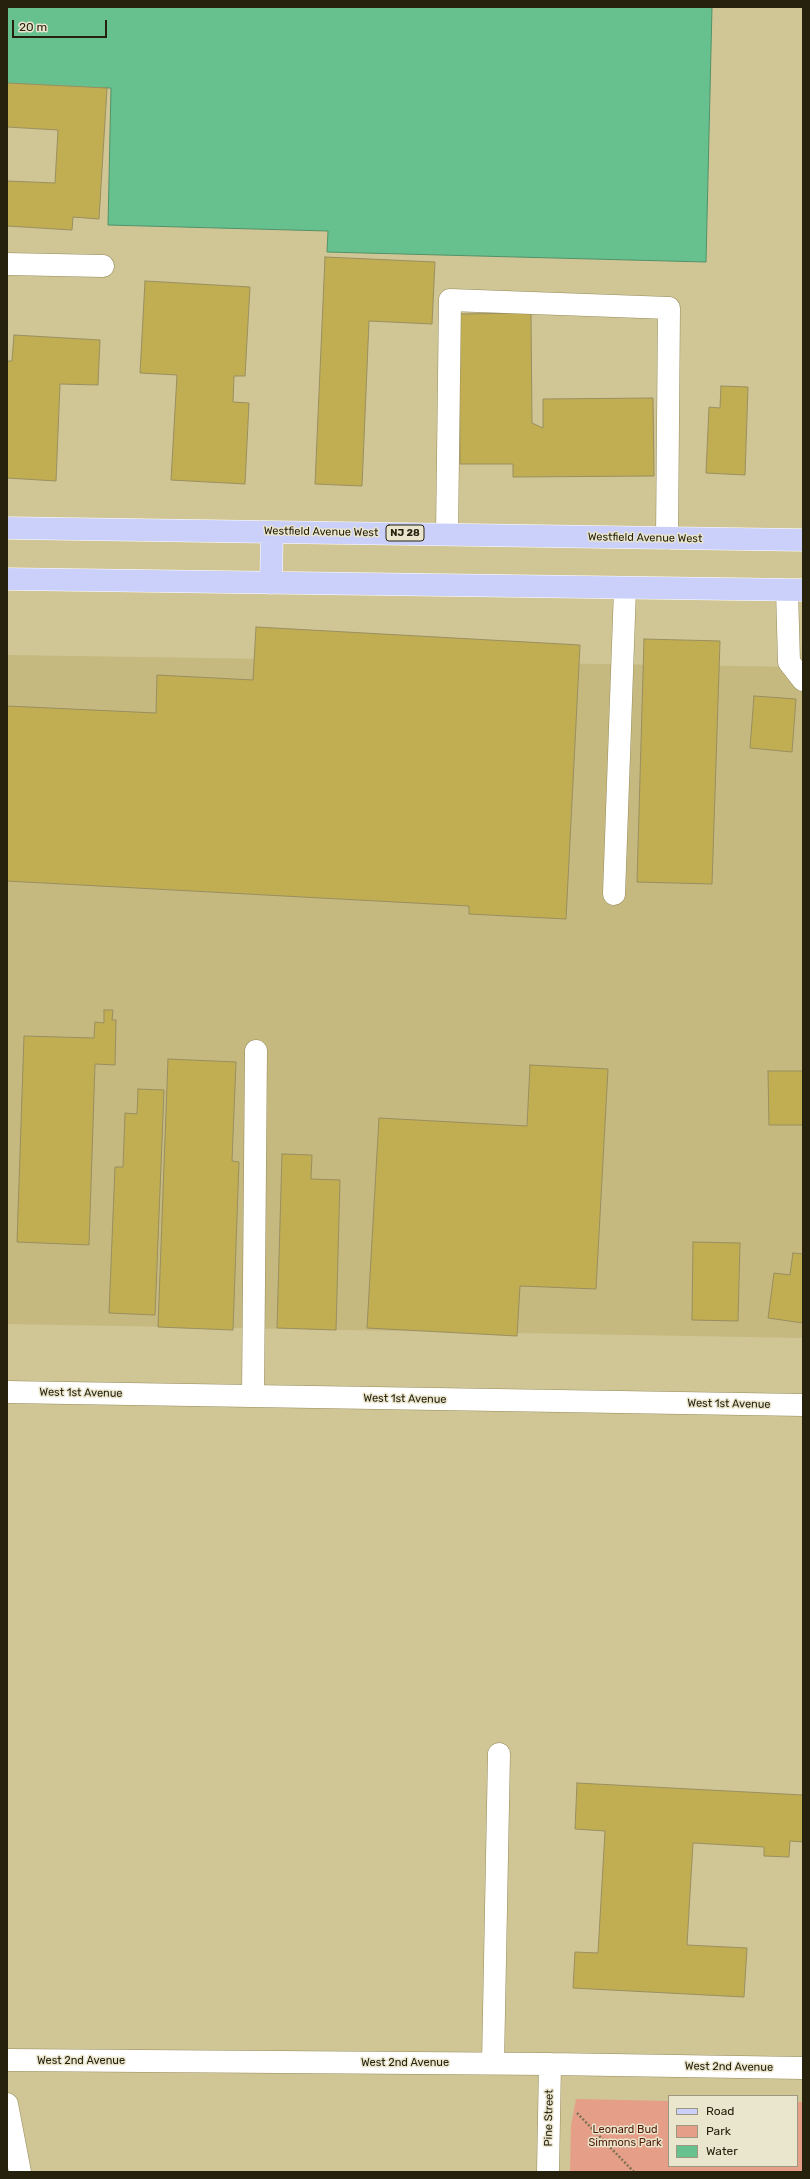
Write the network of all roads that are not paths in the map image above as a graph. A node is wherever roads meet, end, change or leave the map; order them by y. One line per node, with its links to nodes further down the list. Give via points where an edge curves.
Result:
1 (7, 264): 2 (street)
2 (103, 266)
3 (7, 528): 4 (main road, Westfield Avenue West / NJ 28)
4 (272, 532): 5 (main road, Westfield Avenue West / NJ 28); 9 (main road)
5 (448, 534): 6 (main road, Westfield Avenue West / NJ 28); 6 (street, via 450,300 669,308)
6 (667, 538): 7 (main road, Westfield Avenue West / NJ 28)
7 (803, 540)
8 (7, 579): 9 (main road)
9 (271, 583): 10 (main road)
10 (625, 589): 11 (main road); 13 (street)
11 (795, 590): 12 (street, via 789,662)
12 (803, 680)
13 (614, 894)
14 (256, 1050): 16 (street)
15 (7, 1392): 16 (street, West 1st Avenue)
16 (253, 1396): 17 (street, West 1st Avenue)
17 (803, 1405)
18 (499, 1754): 20 (street)
19 (7, 2060): 20 (street, West 2nd Avenue)
20 (493, 2063): 21 (street, West 2nd Avenue)
21 (550, 2064): 22 (street, West 2nd Avenue); 25 (street, Pine Street)
22 (803, 2068)
23 (7, 2104): 24 (street)
24 (20, 2172)
25 (548, 2172)

